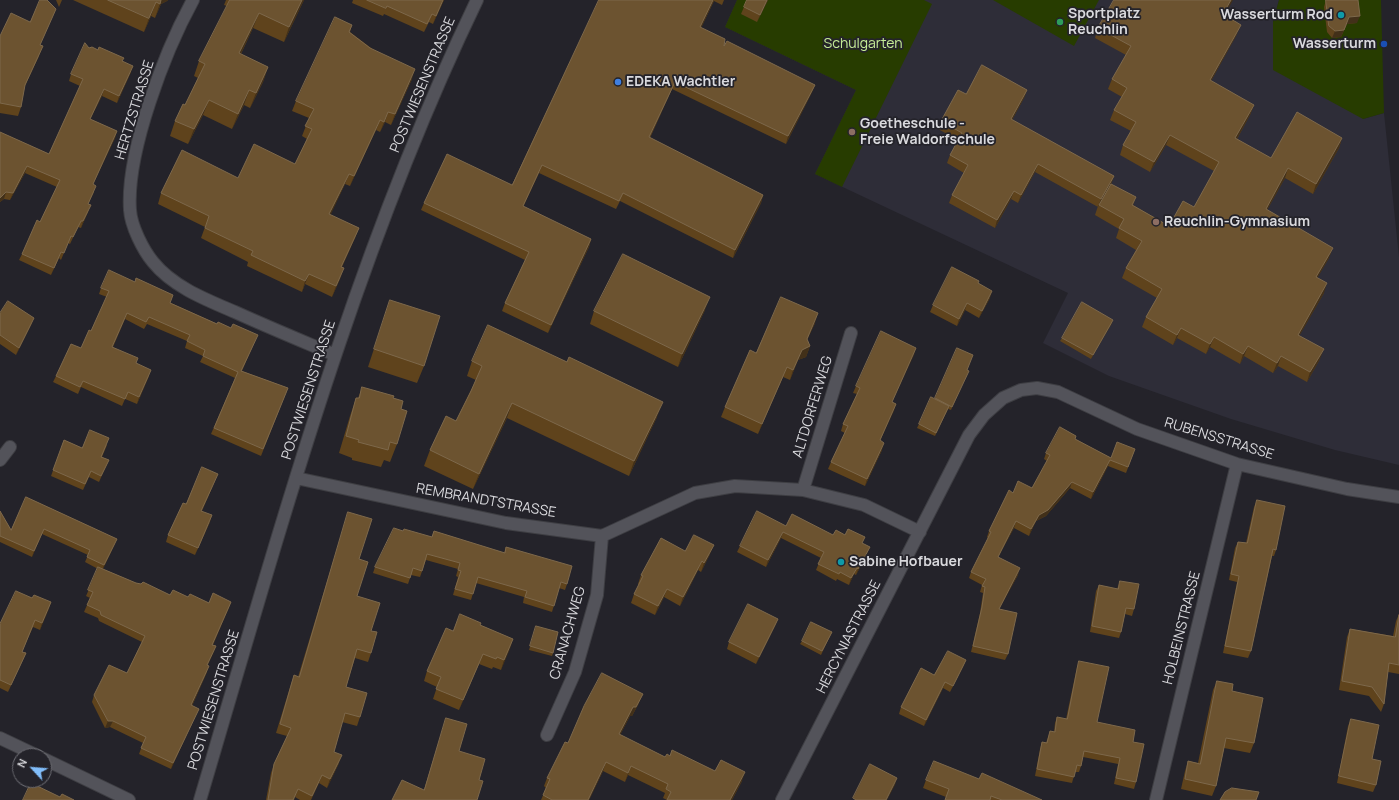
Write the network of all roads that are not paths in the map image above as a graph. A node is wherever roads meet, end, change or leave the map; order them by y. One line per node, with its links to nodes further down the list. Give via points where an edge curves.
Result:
1 (193, 0): 4 (street, HERTZSTRASSE, via 178,27 150,103 132,166 130,211 139,241 153,263 175,281 202,297)
2 (477, 0): 4 (street, POSTWIESENSTRASSE, via 393,193)
3 (851, 333): 10 (street, ALTDORFERWEG)
4 (335, 355): 9 (street, POSTWIESENSTRASSE)
5 (1037, 388): 8 (street, RUBENSSTRASSE, via 1058,392 1137,429); 12 (street, HERCYNIASTRASSE, via 1021,390 1002,398 984,415 969,435)
6 (10, 447): 7 (street)
7 (0, 460)
8 (1237, 464): 11 (street, RUBENSSTRASSE, via 1346,489); 21 (street, HOLBEINSTRASSE)
9 (296, 478): 13 (street, REMBRANDTSTRASSE, via 506,523); 19 (street, POSTWIESENSTRASSE)
10 (803, 490): 12 (street, via 864,506); 13 (street, via 735,486 695,493)
11 (1399, 497)
12 (920, 532): 20 (street, HERCYNIASTRASSE)
13 (602, 536): 14 (street, CRANACHWEG, via 597,595 575,672)
14 (547, 735)
15 (0, 738): 16 (street)
16 (21, 748)
17 (52, 763): 18 (street)
18 (130, 800)
19 (200, 800)
20 (782, 800)
21 (1156, 800)

